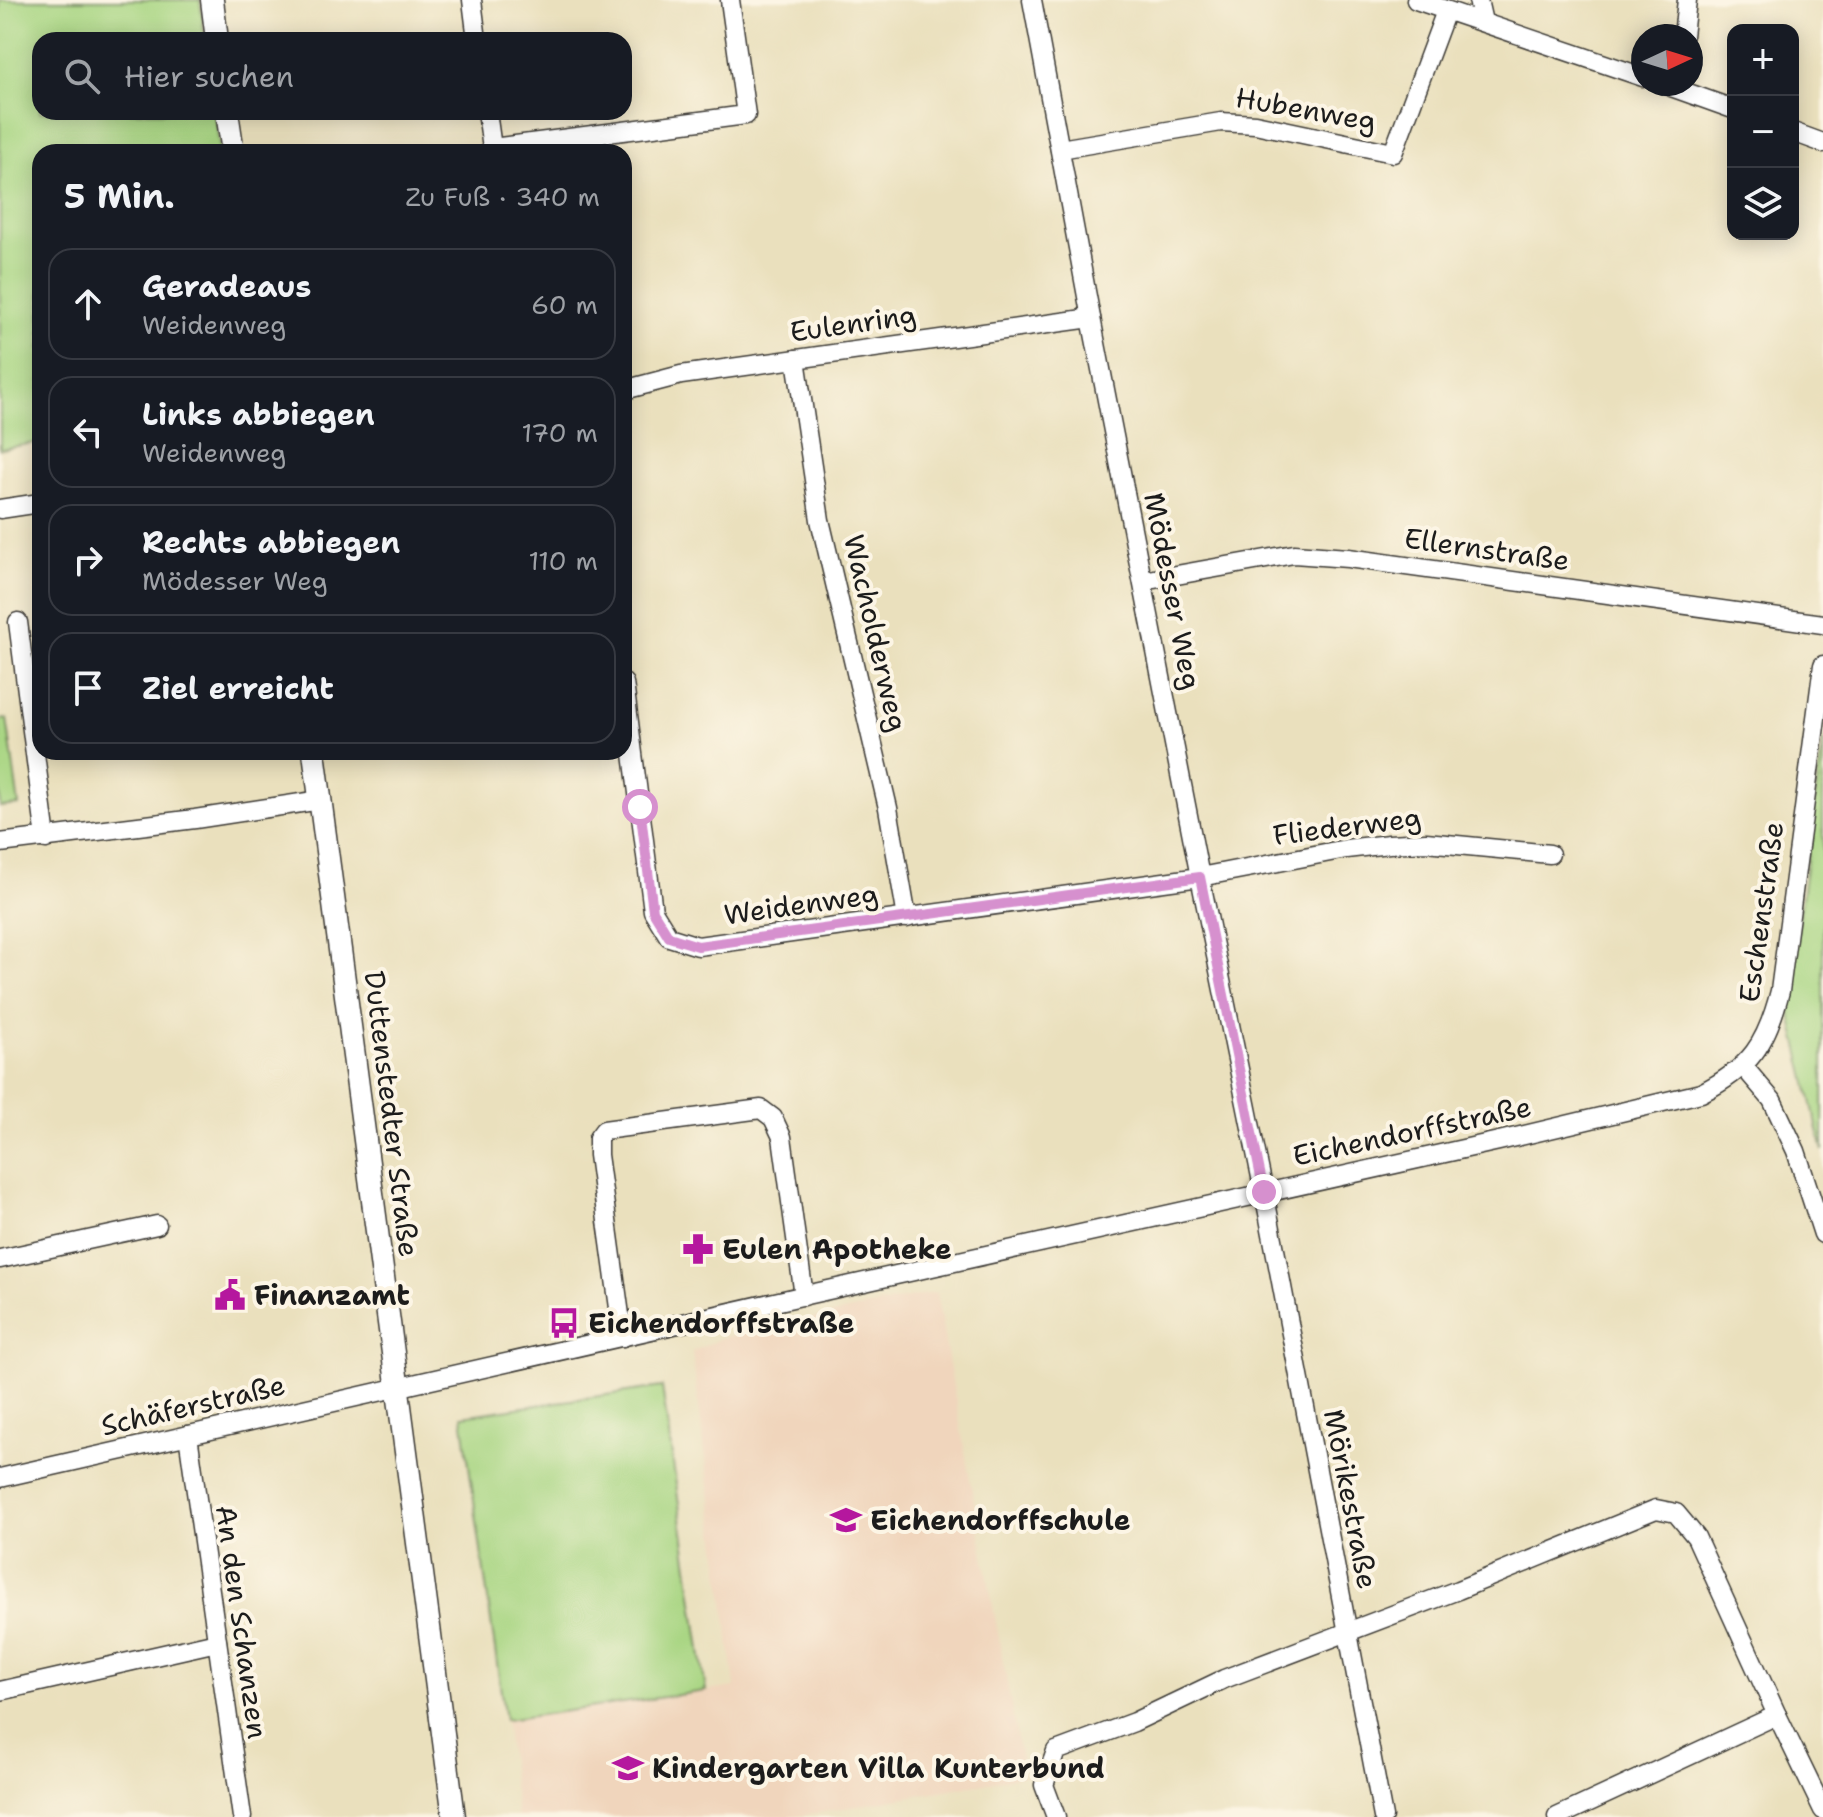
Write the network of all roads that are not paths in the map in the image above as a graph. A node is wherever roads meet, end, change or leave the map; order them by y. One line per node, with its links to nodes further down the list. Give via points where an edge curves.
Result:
1 (212, 0): 11 (street)
2 (472, 0): 12 (street)
3 (730, 0): 22 (street, via 746,115)
4 (1032, 0): 23 (street, Mödesser Weg)
5 (1416, 0): 8 (street)
6 (1478, 0): 9 (street)
7 (1687, 0): 10 (street)
8 (1446, 11): 9 (street); 23 (street, Hubenweg, via 1393,153 1255,124 1221,122)
9 (1483, 22): 13 (street)
10 (1684, 24)
11 (216, 32)
12 (476, 32)
13 (1631, 73)
14 (1699, 96): 15 (street)
15 (1727, 107)
16 (228, 120): 20 (street)
17 (488, 120): 21 (street)
18 (1799, 134): 19 (street)
19 (1823, 143)
20 (232, 144)
21 (491, 144)
22 (523, 144)
23 (1060, 149): 24 (street, Mödesser Weg)
24 (1091, 318): 25 (street, Eulenring); 29 (street, Mödesser Weg)
25 (796, 359): 26 (street, Eulenring, via 681,375); 42 (street, Wacholderweg, via 820,520 888,808)
26 (632, 388)
27 (32, 504): 28 (street)
28 (0, 509)
29 (1143, 581): 31 (street, Ellernstraße, via 1294,554); 41 (street, Mödesser Weg)
30 (18, 622): 33 (street)
31 (1823, 624)
32 (1823, 665): 43 (street, Eschenstraße, via 1780,991 1762,1043)
33 (32, 730)
34 (632, 746): 42 (street, Weidenweg, via 653,911 669,937 698,946)
35 (36, 760): 38 (street)
36 (315, 760): 37 (street, Duttenstedter Straße)
37 (321, 800): 38 (street); 50 (street, Duttenstedter Straße)
38 (46, 839): 39 (street)
39 (0, 843)
40 (1550, 854): 41 (street, Fliederweg, via 1426,842 1389,844)
41 (1200, 877): 42 (street, Weidenweg); 44 (street, Mödesser Weg)
42 (907, 918)
43 (1743, 1066): 44 (street, Eichendorffstraße, via 1701,1093); 46 (street, via 1772,1100 1796,1151)
44 (1264, 1192): 48 (street, Eichendorffstraße); 53 (street, Mörikestraße)
45 (157, 1225): 47 (street)
46 (1823, 1234)
47 (0, 1259)
48 (804, 1296): 49 (street, Eichendorffstraße); 49 (street, via 782,1137 773,1118 761,1109 604,1130 598,1155)
49 (623, 1337): 50 (street, Eichendorffstraße)
50 (398, 1387): 51 (street, Schäferstraße); 59 (street, Duttenstedter Straße)
51 (188, 1435): 52 (street, Schäferstraße); 54 (street, An den Schanzen)
52 (0, 1478)
53 (1348, 1632): 56 (street, via 1656,1509 1676,1513 1696,1537); 60 (street, via 1056,1751 1044,1785); 61 (street, Mörikestraße)
54 (217, 1642): 55 (street); 58 (street, An den Schanzen)
55 (0, 1691)
56 (1777, 1715): 57 (street); 62 (street)
57 (1823, 1810)
58 (242, 1817)
59 (454, 1817)
60 (1056, 1817)
61 (1383, 1817)
62 (1557, 1817)

